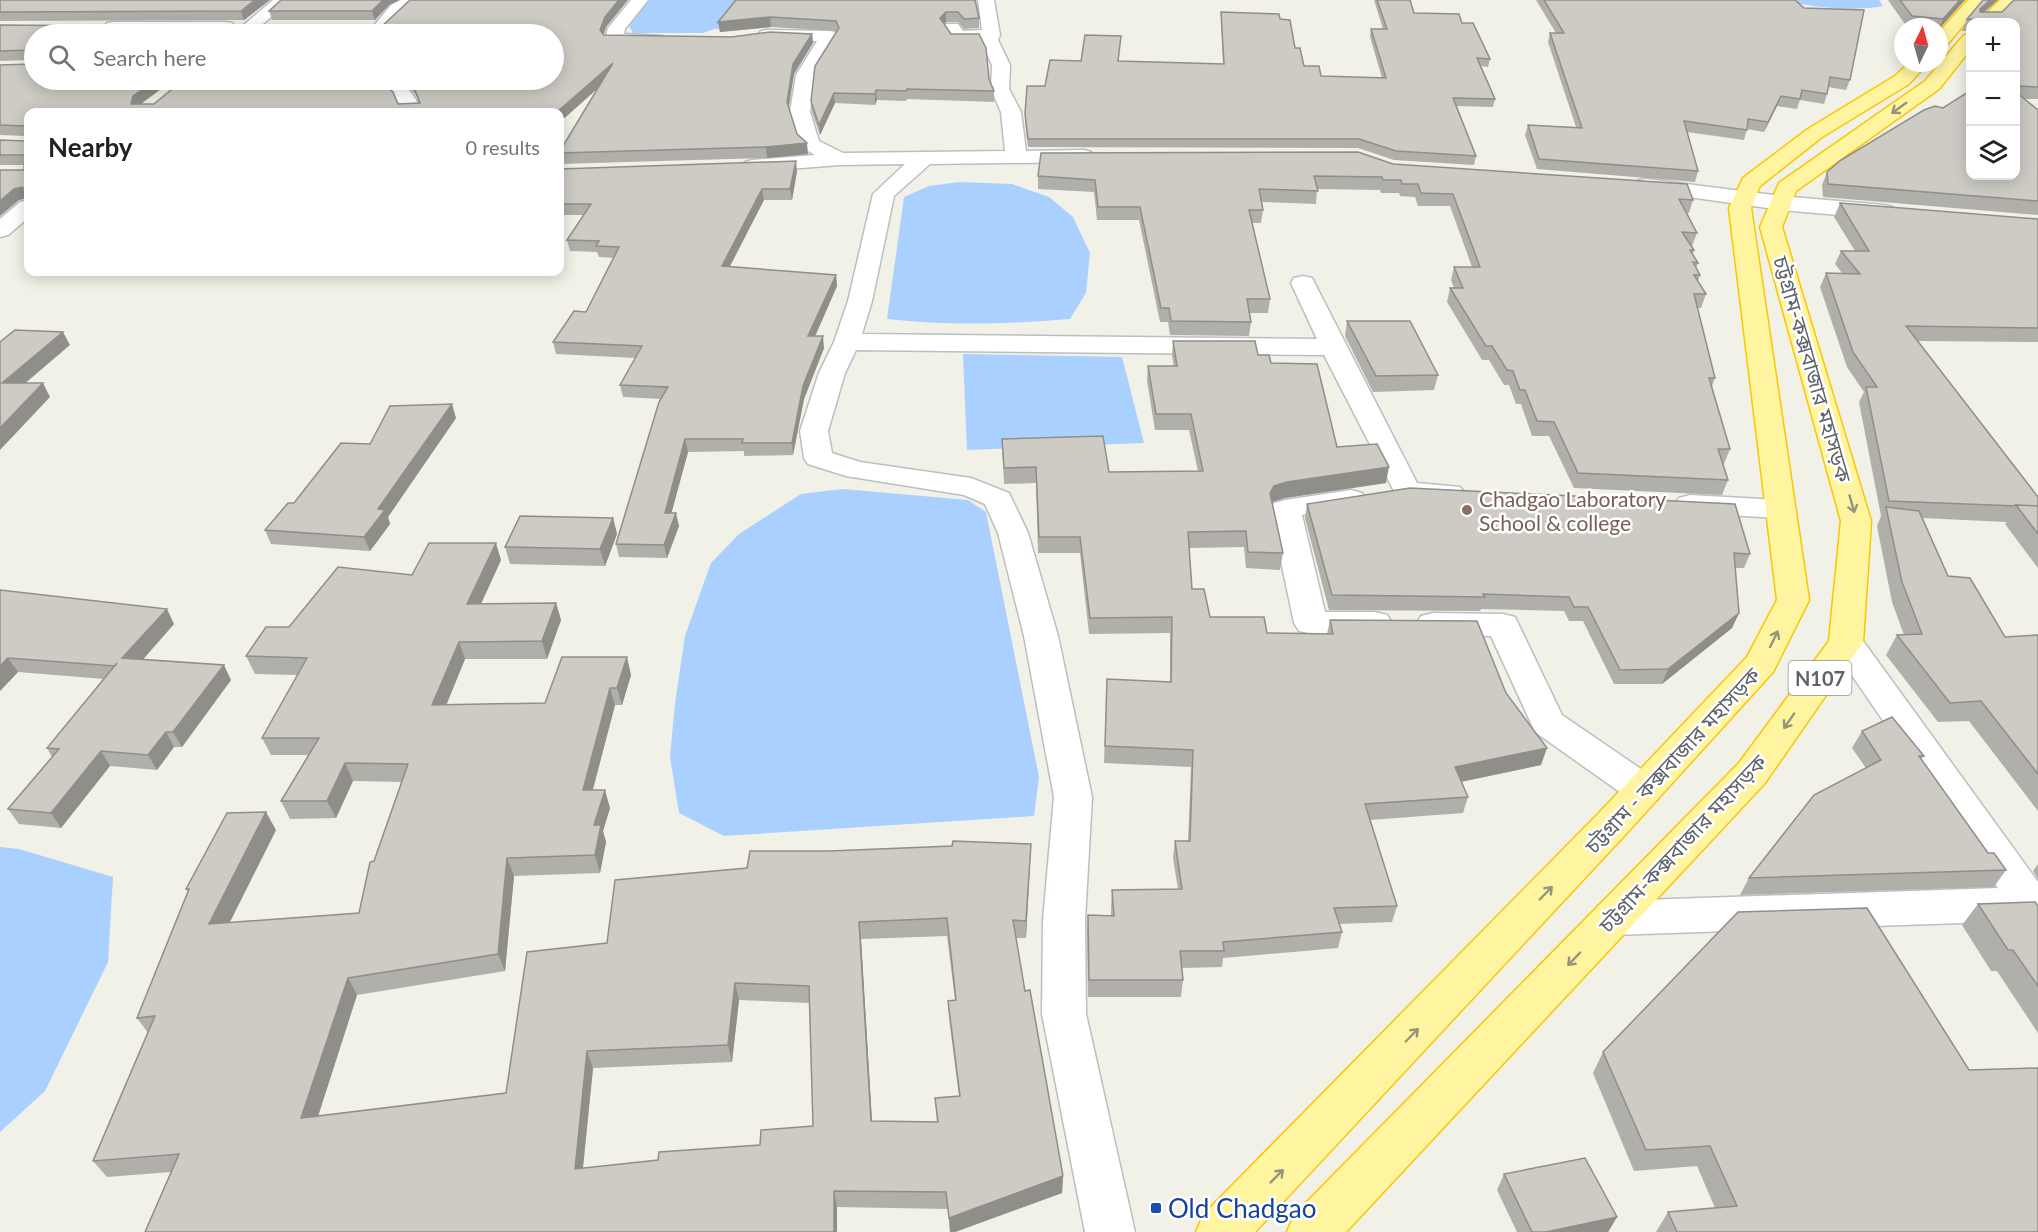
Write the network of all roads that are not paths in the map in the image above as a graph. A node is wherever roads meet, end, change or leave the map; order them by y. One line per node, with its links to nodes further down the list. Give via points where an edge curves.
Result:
1 (283, 0): 8 (street)
2 (411, 0): 9 (street)
3 (640, 0): 14 (street, via 617,28 614,39)
4 (986, 0): 12 (street)
5 (1977, 0): 11 (highway)
6 (2010, 0): 7 (highway)
7 (1990, 18)
8 (254, 24)
9 (384, 24)
10 (952, 28): 12 (street, via 957,36)
11 (1948, 33)
12 (991, 35): 19 (street, via 989,40 1001,65 1000,89 1011,112)
13 (752, 36): 22 (street, via 829,36 805,75 800,112 810,144)
14 (672, 40)
15 (1966, 45): 26 (highway, চট্টগ্রাম-কক্সবাজার মহাসড়ক / N107, one-way to 26, via 1932,85 1802,176 1787,188)
16 (1910, 72): 25 (highway, via 1815,134 1751,183)
17 (396, 90): 18 (street, via 407,98)
18 (410, 108)
19 (1016, 156): 20 (street); 21 (street)
20 (1098, 156)
21 (925, 158): 22 (street); 31 (street, via 885,194)
22 (839, 159): 23 (street)
23 (733, 166)
24 (1629, 184): 25 (street)
25 (1745, 198): 26 (street); 36 (highway, চট্টগ্রাম - কক্সবাজার মহাসড়ক / N107, via 1740,208)
26 (1781, 203): 28 (street); 37 (highway, চট্টগ্রাম-কক্সবাজার মহাসড়ক / N107, one-way to 37, via 1771,227 1857,521)
27 (24, 210): 29 (street)
28 (1910, 215)
29 (0, 230)
30 (1303, 283): 32 (street)
31 (847, 342): 32 (street); 41 (street, via 832,373 814,431 818,458 856,470 971,487 998,499 1013,533 1046,658 1073,797 1064,920 1064,1014)
32 (1333, 347): 33 (street)
33 (1407, 491): 34 (street); 38 (street, via 1285,509 1311,623 1503,625 1548,723)
34 (1477, 494)
35 (1664, 503): 36 (street)
36 (1781, 509): 38 (highway, চট্টগ্রাম - কক্সবাজার মহাসড়ক / N107, one-way to 36, via 1761,664 1788,611 1793,600)
37 (1846, 642): 39 (street); 40 (highway, চট্টগ্রাম-কক্সবাজার মহাসড়ক / N107, one-way to 40, via 1752,773)
38 (1644, 790): 42 (highway, চট্টগ্রাম - কক্সবাজার মহাসড়ক / N107, one-way to 38)
39 (2035, 909): 40 (street)
40 (1613, 918): 43 (highway, চট্টগ্রাম-কক্সবাজার মহাসড়ক / N107, one-way to 43)
41 (1110, 1232)
42 (1221, 1232)
43 (1312, 1232)

